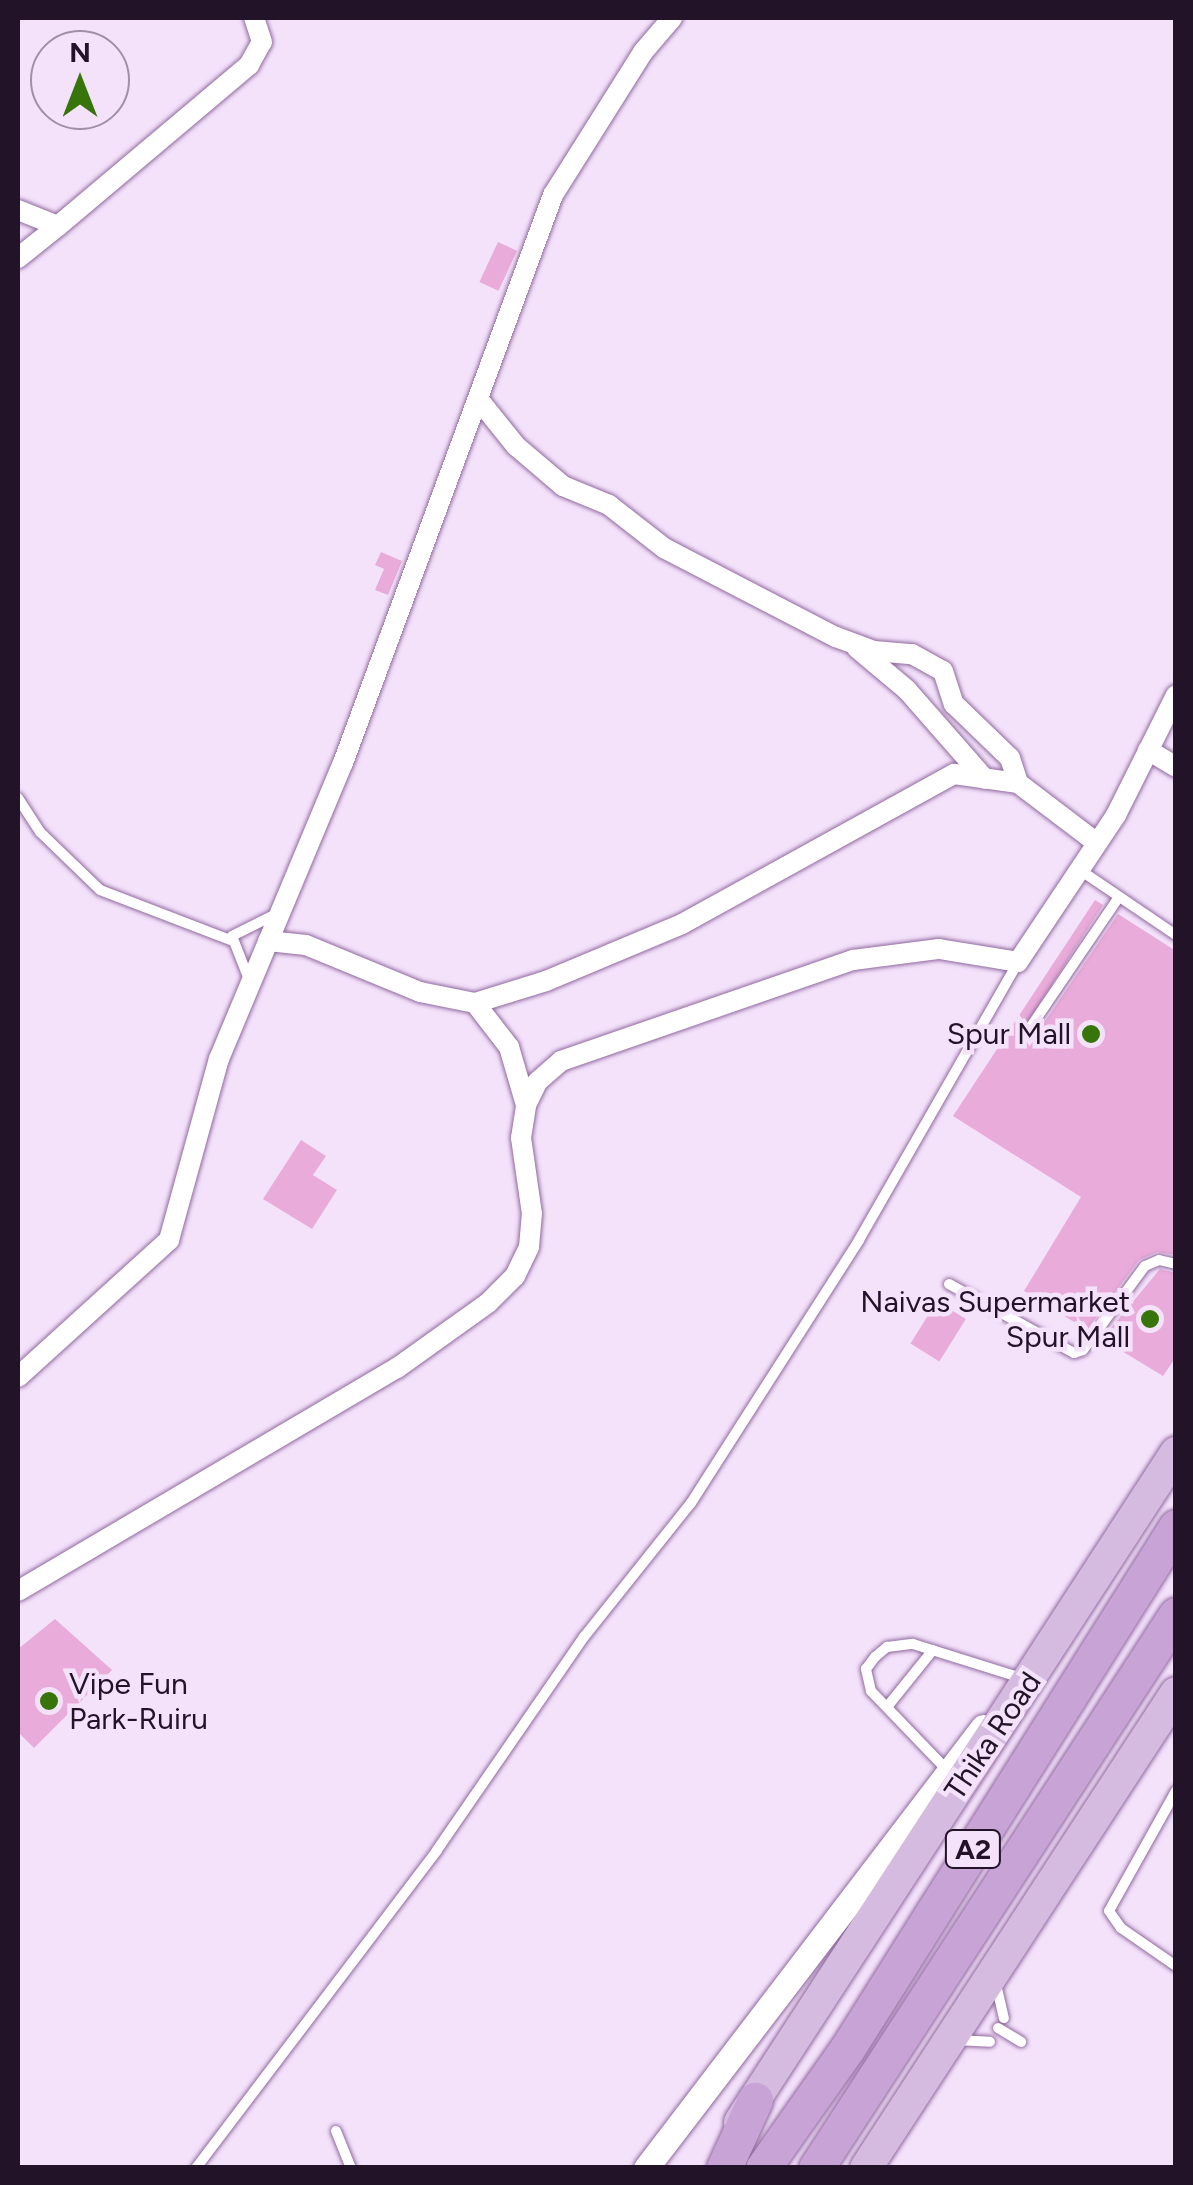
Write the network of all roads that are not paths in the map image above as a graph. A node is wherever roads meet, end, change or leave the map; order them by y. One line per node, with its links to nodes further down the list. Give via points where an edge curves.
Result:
1 (254, 18): 4 (street, via 262,42 249,64)
2 (672, 18): 6 (street, via 643,52 553,195)
3 (18, 210): 4 (street)
4 (58, 226): 5 (street)
5 (18, 258)
6 (478, 400): 7 (street, via 516,446 564,486 609,505 664,548 735,588); 17 (street)
7 (851, 643): 11 (street, via 907,690); 12 (street, via 912,654 943,671 954,704 1010,758)
8 (1176, 695): 9 (street)
9 (1148, 750): 10 (street); 14 (street)
10 (1176, 768)
11 (985, 779): 12 (street); 23 (street, via 954,774 682,924 546,982)
12 (1018, 784): 14 (street)
13 (18, 798): 19 (lane, via 40,832 100,890)
14 (1097, 843): 15 (street)
15 (1080, 870): 16 (lane); 21 (street)
16 (1119, 896): 18 (lane); 24 (lane)
17 (281, 911): 19 (lane, via 244,924); 20 (street)
18 (1176, 934)
19 (232, 941): 22 (lane)
20 (268, 941): 22 (street); 23 (street, via 306,945 420,992)
21 (1018, 962): 25 (street, via 939,949 853,960 561,1061 538,1082); 47 (lane, via 859,1240 691,1503 584,1636 436,1850)
22 (250, 983): 28 (street, via 219,1059 169,1240)
23 (475, 1003): 25 (street, via 509,1047)
24 (1032, 1026)
25 (526, 1106): 31 (street, via 521,1138 532,1214 529,1247 515,1276 488,1303 397,1368)
26 (1176, 1264): 27 (lane, via 1159,1260 1146,1266 1083,1350 1074,1353)
27 (949, 1284)
28 (18, 1378)
29 (1176, 1453): 34 (main road, Thika Road)
30 (1176, 1527): 52 (highway, Thika Road / A2, via 847,2049)
31 (18, 1590)
32 (1176, 1615): 53 (highway, A2)
33 (933, 1650): 34 (lane); 36 (lane); 36 (lane, via 899,1644 875,1656 866,1680)
34 (1028, 1684): 37 (street); 44 (main road, Thika Road)
35 (1176, 1693): 40 (main road)
36 (887, 1707): 37 (lane)
37 (947, 1770): 49 (street)
38 (1176, 1791): 39 (lane, via 1109,1911 1120,1928)
39 (1176, 1966)
40 (993, 1974): 41 (main road); 43 (lane, via 1001,2022)
41 (950, 2040): 42 (lane); 46 (main road)
42 (990, 2042)
43 (1021, 2042)
44 (755, 2100): 50 (main road, Thika Road); 51 (highway)
45 (336, 2131): 48 (lane)
46 (878, 2163)
47 (196, 2168)
48 (351, 2168)
49 (646, 2168)
50 (710, 2168)
51 (724, 2168)
52 (763, 2168)
53 (816, 2168)

